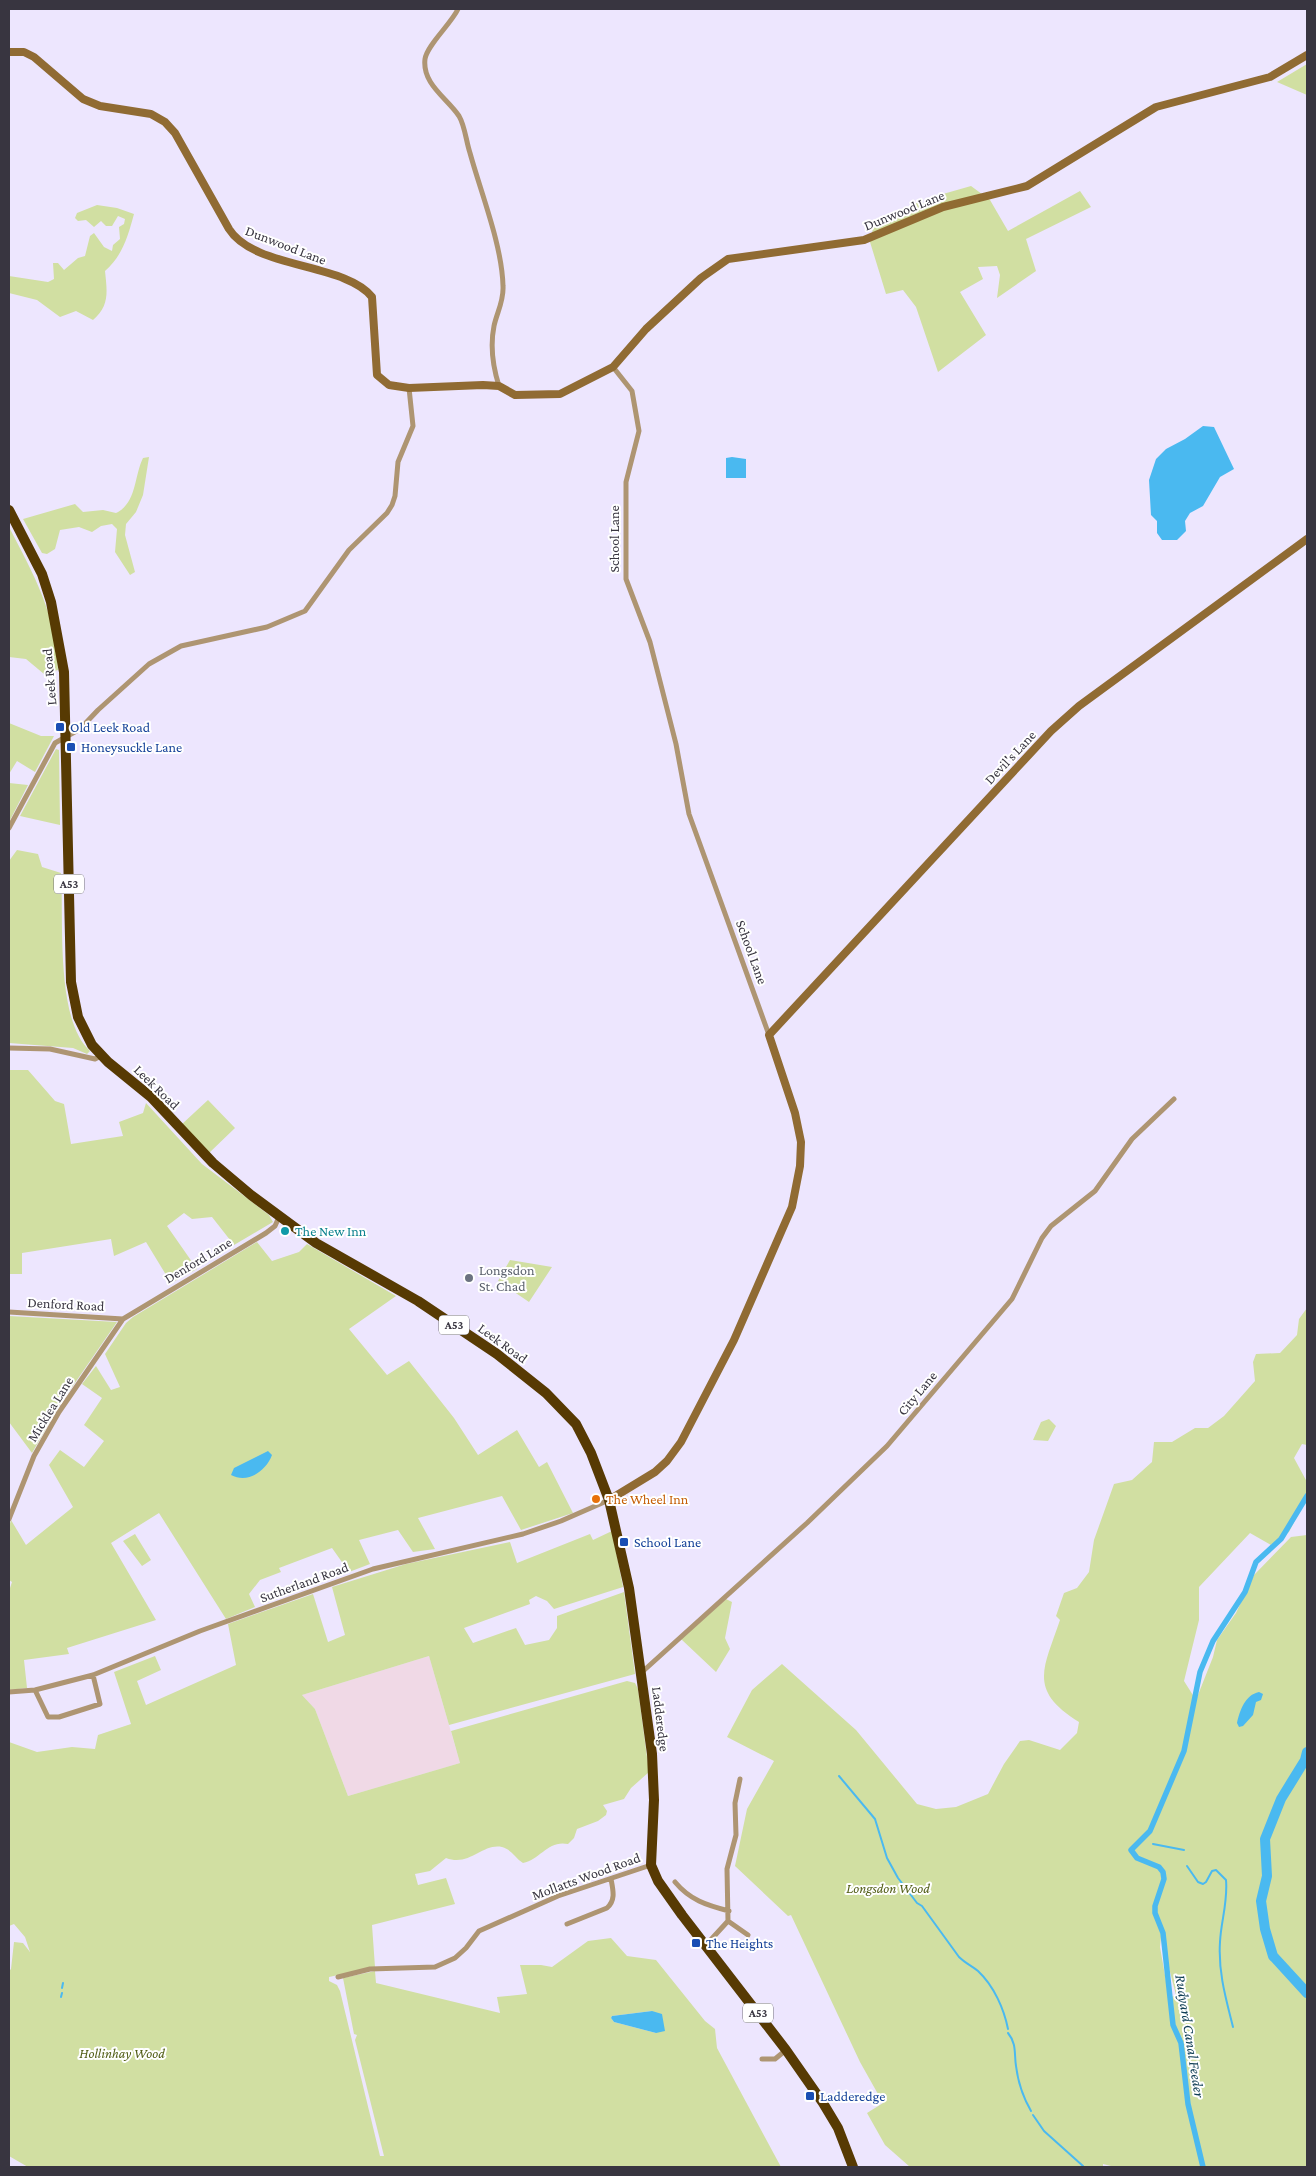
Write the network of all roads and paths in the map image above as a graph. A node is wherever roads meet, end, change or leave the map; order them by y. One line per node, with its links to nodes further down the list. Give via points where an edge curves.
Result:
1 (458, 9): 5 (street, via 428,49 426,72 436,90 460,118 495,237 503,284 502,304 494,324 492,343)
2 (9, 52): 6 (street, Dunwood Lane, via 34,56 82,99 100,106 152,114 165,122 176,132 238,242 367,290 372,297 377,375 389,384)
3 (1307, 55): 4 (street, Dunwood Lane, via 1270,77 1156,107 1027,186 943,207 864,240 728,259 701,278 646,328)
4 (613, 367): 5 (street, Dunwood Lane, via 560,394 515,395); 11 (street, School Lane, via 632,391 639,431 626,482 626,579 650,642 676,744 689,814)
5 (499, 386): 6 (street, Dunwood Lane)
6 (409, 388): 9 (street, via 413,426 398,462 392,504 349,550 306,611 267,626 180,646 149,664 80,729)
7 (9, 510): 9 (highway, Leek Road / A53, via 42,574 51,602 64,672)
8 (1307, 539): 11 (street, Devil's Lane, via 1079,706 1051,731)
9 (66, 736): 10 (street, via 55,743); 13 (highway, Leek Road / A53, via 72,991 85,1033)
10 (9, 828)
11 (769, 1035): 18 (street, School Lane, via 795,1113 801,1142 792,1207 734,1340 681,1442 668,1461 655,1472)
12 (9, 1048): 13 (street, via 50,1049 94,1059)
13 (101, 1056): 15 (highway, Leek Road / A53, via 151,1097 213,1164)
14 (1174, 1099): 20 (street, City Lane, via 1132,1139 1095,1191 1051,1226 1012,1299 887,1446)
15 (279, 1216): 17 (street, Denford Lane, via 266,1233); 18 (highway, Leek Road / A53, via 316,1242 418,1301 497,1354 546,1393 585,1438)
16 (9, 1312): 17 (street, Denford Road)
17 (123, 1318): 19 (street, Micklea Lane, via 34,1456)
18 (609, 1500): 20 (highway, Ladderedge / A53, via 624,1561); 21 (street, Sutherland Road, via 524,1534 373,1569 200,1631)
19 (9, 1519)
20 (641, 1673): 25 (highway, Ladderedge / A53, via 652,1754)
21 (93, 1675): 22 (street, Sutherland Road); 22 (street, via 100,1704 58,1717 48,1717)
22 (35, 1690): 23 (street, Sutherland Road)
23 (9, 1692)
24 (740, 1779): 28 (street, via 735,1803 736,1836 727,1869)
25 (651, 1865): 26 (street, Mollatts Wood Road); 32 (highway, A53, via 658,1881)
26 (611, 1879): 30 (street, via 612,1904); 33 (street, Mollatts Wood Road, via 558,1896 479,1931 455,1958 435,1967 370,1969)
27 (674, 1882): 28 (street, via 684,1894 700,1904)
28 (729, 1911): 29 (street)
29 (728, 1921): 31 (street); 32 (street)
30 (567, 1924)
31 (748, 1935)
32 (706, 1945): 34 (highway, A53)
33 (338, 1978)
34 (786, 2050): 35 (street, via 775,2059); 36 (highway, A53, via 838,2128)
35 (762, 2059)
36 (854, 2167)

